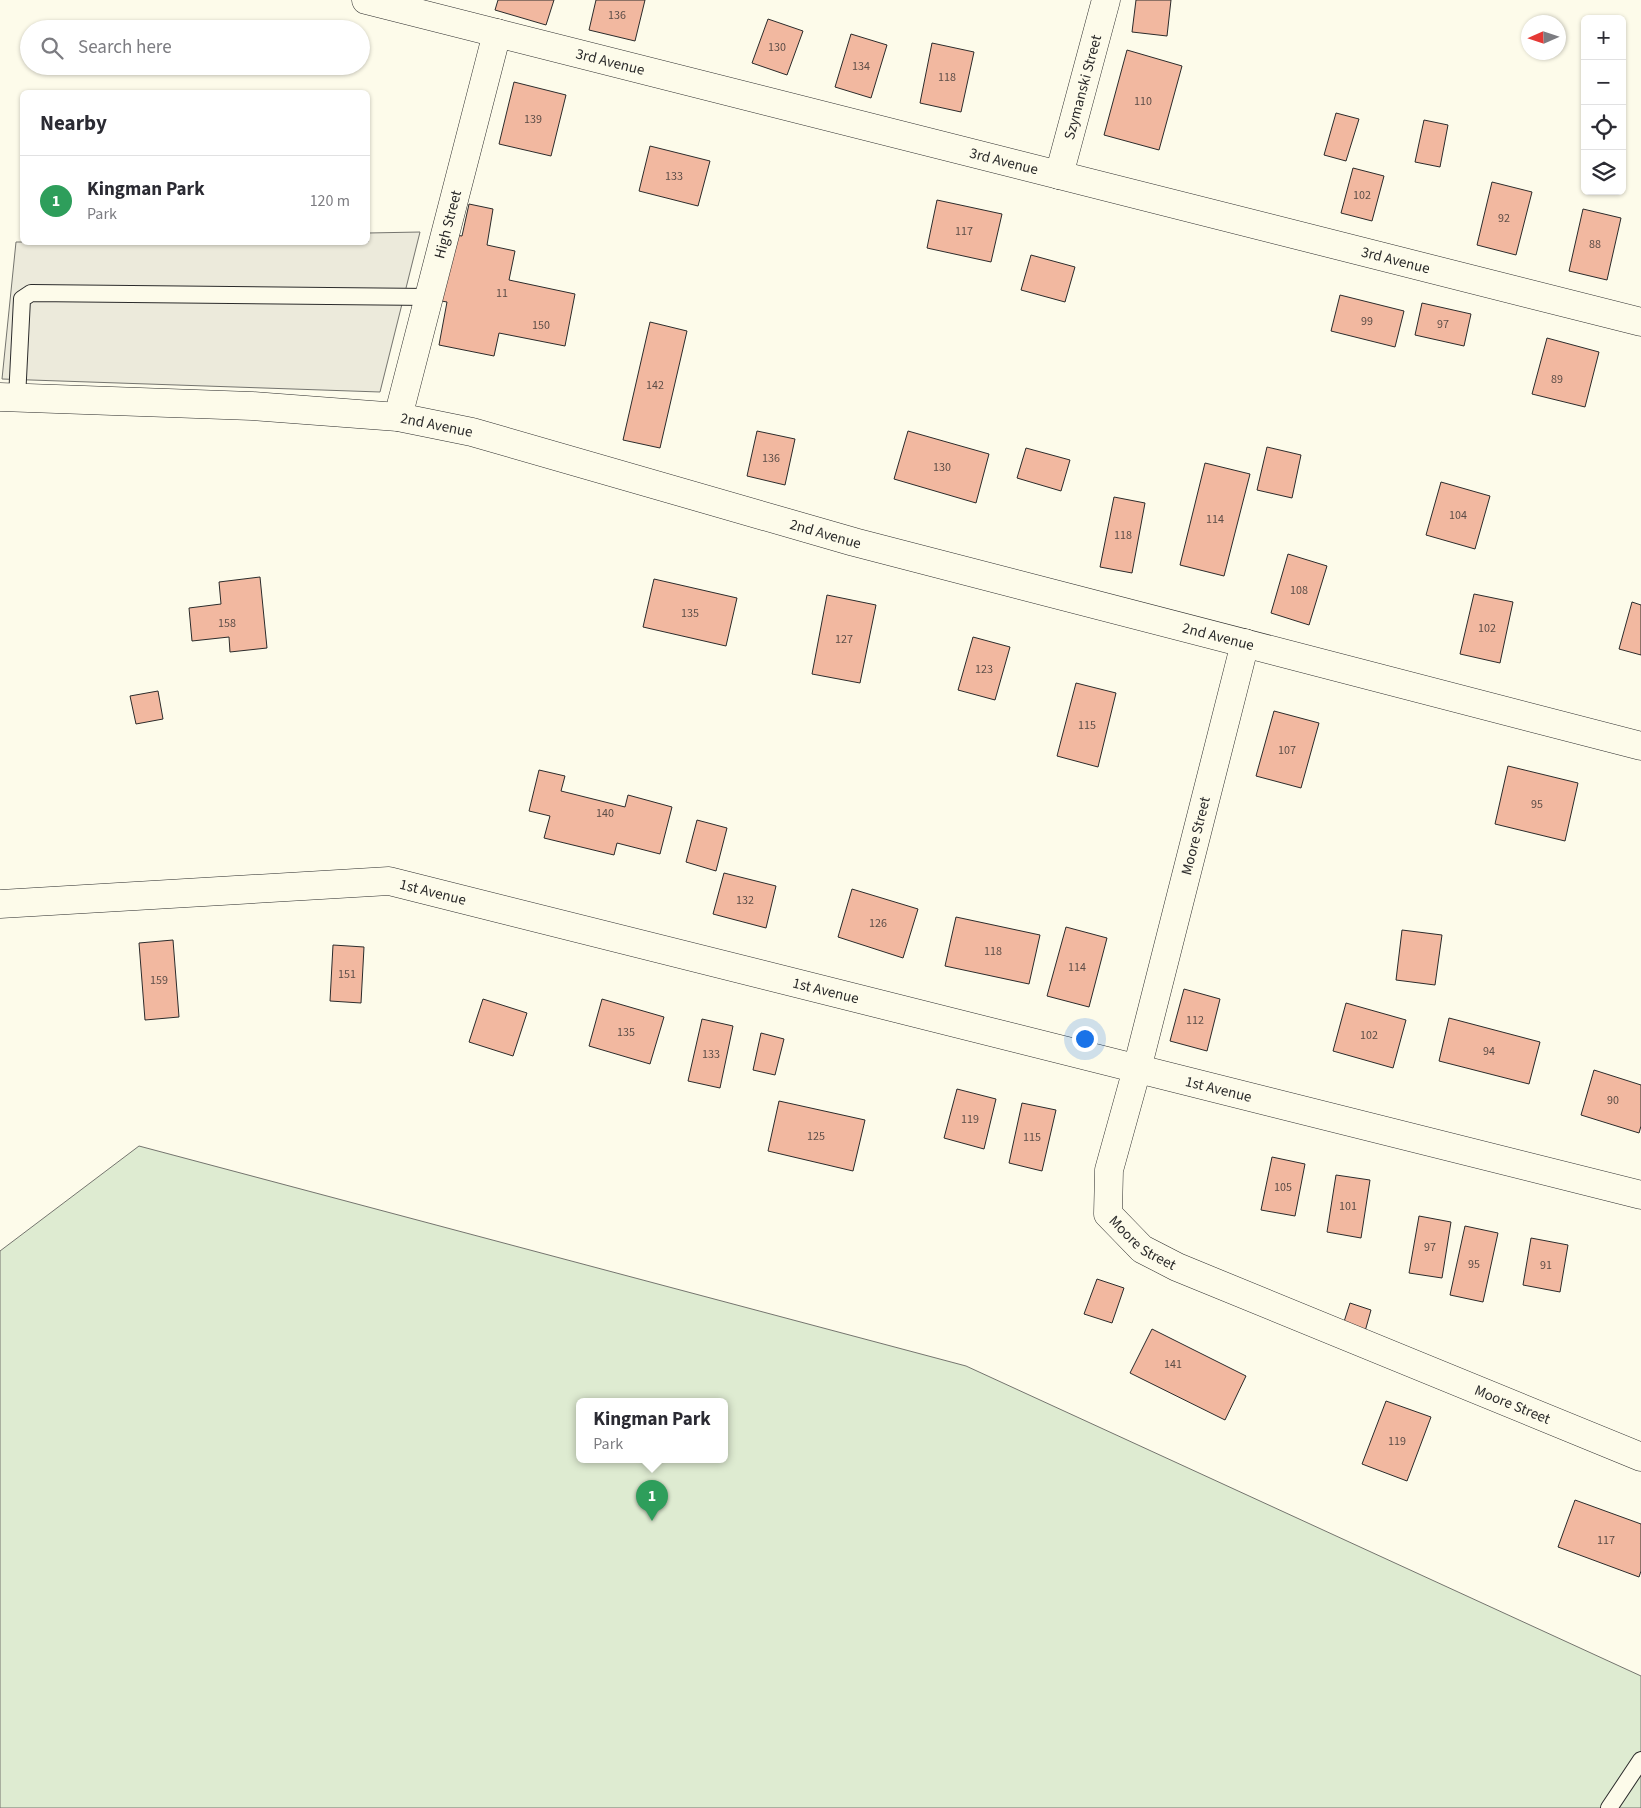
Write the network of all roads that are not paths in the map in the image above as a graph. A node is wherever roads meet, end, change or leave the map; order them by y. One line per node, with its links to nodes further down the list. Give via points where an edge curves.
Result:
1 (366, 0): 3 (street, 3rd Avenue)
2 (1106, 0): 4 (street, Szymanski Street)
3 (497, 33): 4 (street, 3rd Avenue); 5 (street, High Street)
4 (1059, 175): 6 (street, 3rd Avenue)
5 (429, 297): 7 (lane, via 32,293 22,300); 8 (street, High Street)
6 (1641, 322)
7 (8, 397): 8 (street, 2nd Avenue, via 252,406)
8 (398, 417): 9 (street, 2nd Avenue, via 472,432 854,542)
9 (1245, 643): 10 (street, 2nd Avenue); 12 (street, Moore Street)
10 (1641, 746)
11 (0, 904): 12 (street, 1st Avenue, via 389,880)
12 (1137, 1069): 13 (street, 1st Avenue); 14 (street, Moore Street, via 1109,1170 1108,1214 1142,1249 1177,1267)
13 (1641, 1195)
14 (1641, 1457)
15 (1641, 1760): 16 (lane)
16 (1609, 1808)

